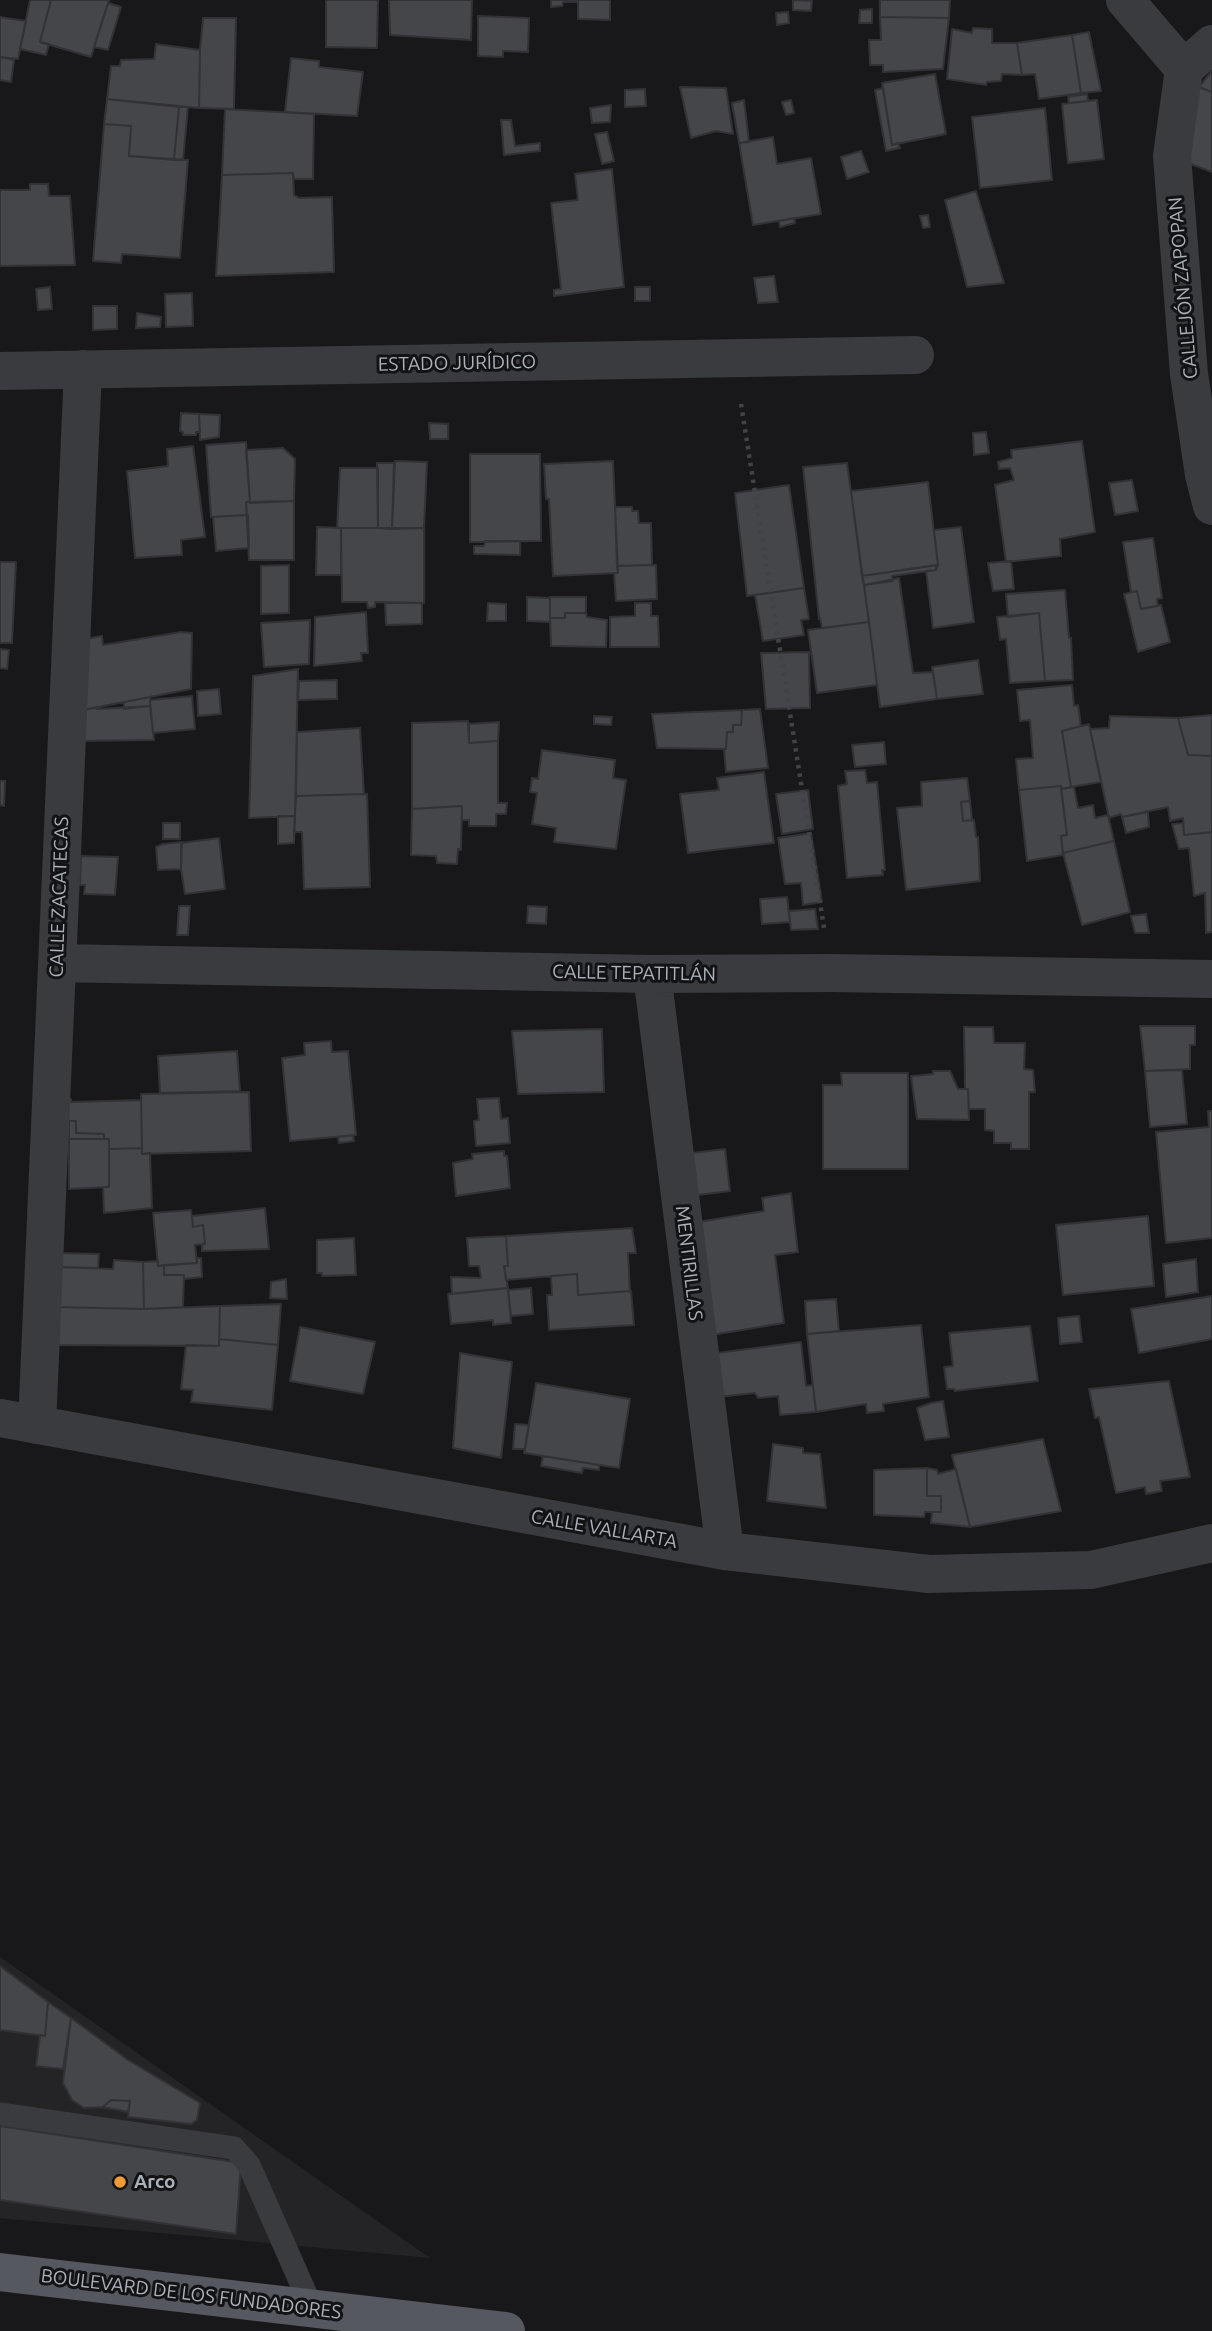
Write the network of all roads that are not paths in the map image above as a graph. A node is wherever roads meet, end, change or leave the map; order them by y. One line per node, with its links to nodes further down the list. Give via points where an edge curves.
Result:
1 (1125, 0): 3 (street)
2 (1212, 44): 3 (street)
3 (1184, 69): 7 (street, CALLEJÓN ZAPOPAN, via 1172,156 1189,374)
4 (915, 355): 5 (street, ESTADO JURÍDICO)
5 (83, 369): 6 (street, ESTADO JURÍDICO); 8 (street, CALLE ZACATECAS)
6 (0, 371)
7 (1212, 506)
8 (57, 963): 9 (street, CALLE TEPATITLÁN); 12 (street, CALLE ZACATECAS)
9 (652, 974): 10 (street, CALLE TEPATITLÁN); 14 (street, MENTIRILLAS)
10 (1212, 979)
11 (0, 1418): 12 (street, CALLE VALLARTA)
12 (37, 1424): 14 (street, CALLE VALLARTA)
13 (1212, 1543): 14 (street, CALLE VALLARTA, via 1091,1570 929,1574)
14 (725, 1551)
15 (0, 2114): 17 (lane, via 234,2148 248,2165)
16 (0, 2272): 17 (main road, BOULEVARD DE LOS FUNDADORES)
17 (312, 2308): 18 (main road, BOULEVARD DE LOS FUNDADORES)
18 (506, 2331)

